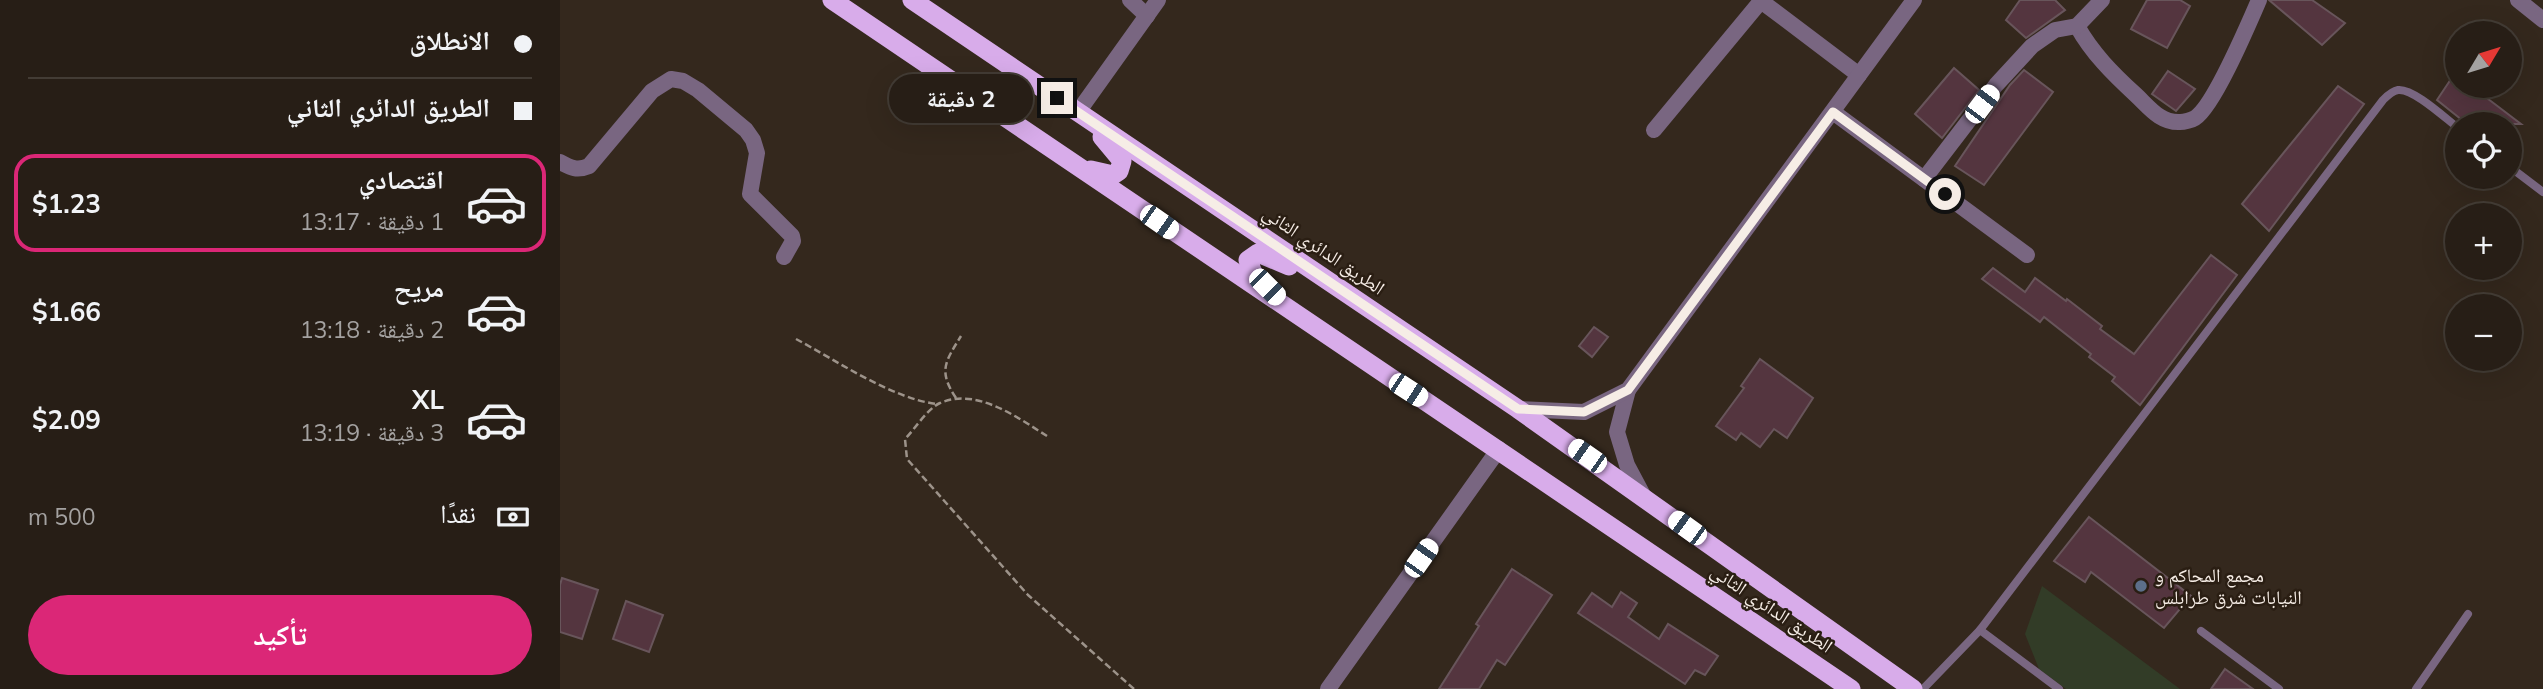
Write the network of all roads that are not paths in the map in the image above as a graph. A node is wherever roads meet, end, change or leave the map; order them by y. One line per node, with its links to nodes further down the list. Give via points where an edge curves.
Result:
1 (832, 0): 18 (highway, الطريق الدائري الثاني)
2 (912, 0): 14 (highway, الطريق الدائري الثاني)
3 (1130, 0): 10 (street)
4 (1158, 0): 10 (street)
5 (1761, 0): 13 (street); 17 (street)
6 (1914, 0): 13 (street)
7 (2102, 0): 12 (street)
8 (2259, 0): 12 (street, via 2205,107 2195,119 2179,122 2154,114 2108,69)
9 (2518, 0): 11 (street)
10 (1147, 16): 14 (street)
11 (2543, 20)
12 (2077, 26): 21 (street, via 2054,30 2032,46)
13 (1860, 75): 15 (street)
14 (1078, 112): 18 (highway, via 1122,161 1113,175); 27 (highway, الطريق الدائري الثاني)
15 (1833, 112): 21 (street); 26 (street)
16 (2445, 118): 31 (lane, via 2405,91 2398,90 2383,100)
17 (1654, 130)
18 (1068, 159): 25 (highway, الطريق الدائري الثاني)
19 (560, 162): 24 (street, via 580,170 589,166 652,91 671,79 683,80 753,140 757,153 750,194 792,236)
20 (2522, 176): 22 (lane)
21 (1924, 179): 23 (street)
22 (2543, 192)
23 (2027, 255)
24 (784, 257)
25 (1296, 315): 27 (highway, via 1253,273 1248,260 1258,253 1278,260); 28 (highway, الطريق الدائري الثاني)
26 (1628, 390): 27 (street, via 1584,412); 29 (street, via 1617,432)
27 (1518, 409): 29 (highway, الطريق الدائري الثاني)
28 (1499, 449): 33 (street); 34 (highway, الطريق الدائري الثاني)
29 (1644, 497): 35 (highway, الطريق الدائري الثاني)
30 (2468, 614): 39 (lane)
31 (1980, 631): 36 (lane); 37 (lane)
32 (2201, 631): 38 (lane)
33 (1328, 689)
34 (1851, 689)
35 (1913, 689)
36 (1923, 689)
37 (2059, 689)
38 (2279, 689)
39 (2416, 689)

